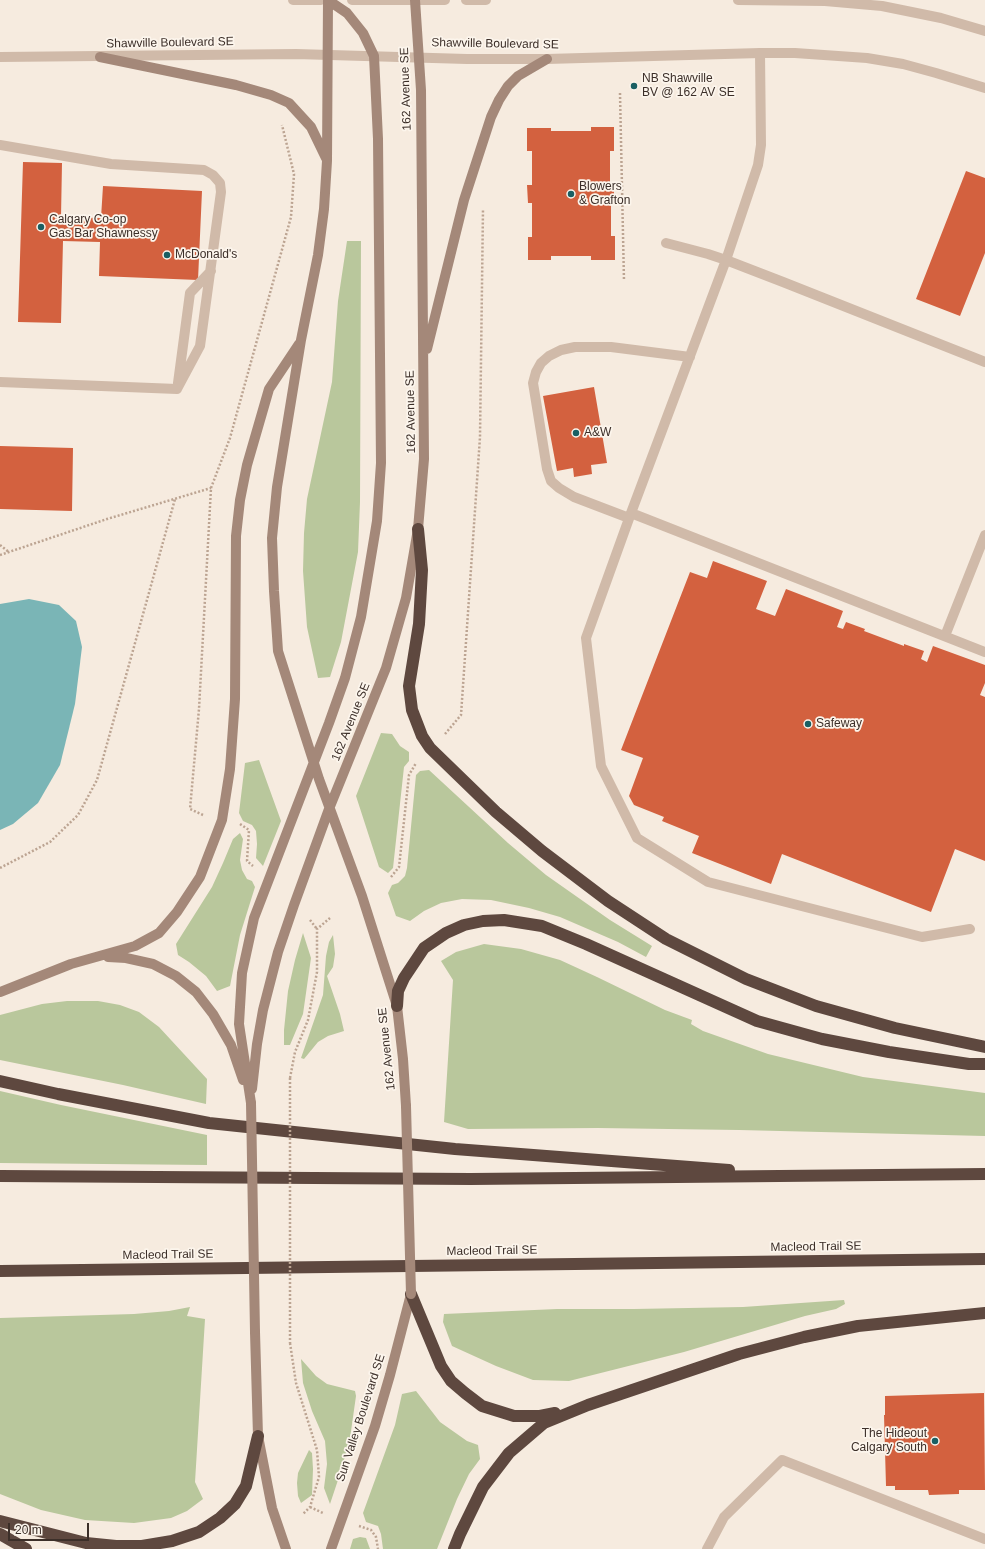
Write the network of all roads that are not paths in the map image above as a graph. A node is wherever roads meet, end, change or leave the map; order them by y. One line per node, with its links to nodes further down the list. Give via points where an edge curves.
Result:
1 (293, 0): 2 (street)
2 (321, 0)
3 (328, 0): 13 (main road, 162 Avenue SE); 14 (main road, via 347,13 363,33)
4 (352, 0): 5 (street)
5 (416, 0): 6 (street); 15 (main road, 162 Avenue SE)
6 (445, 0)
7 (466, 0): 8 (street)
8 (486, 0)
9 (738, 0): 10 (street)
10 (825, 0): 11 (street, via 913,12)
11 (985, 31)
12 (760, 53): 18 (street, Shawville Boulevard SE); 19 (street, Shawville Boulevard SE, via 866,58 903,64); 23 (street, via 761,145 758,165)
13 (327, 55): 14 (street, Shawville Boulevard SE); 17 (street, Shawville Boulevard SE); 21 (main road, 162 Avenue SE)
14 (374, 56): 15 (street, Shawville Boulevard SE); 36 (main road, via 378,139 381,462 377,521 359,625 345,678)
15 (418, 56): 18 (street, Shawville Boulevard SE); 28 (main road, 162 Avenue SE, via 421,90)
16 (0, 57): 17 (street, Shawville Boulevard SE)
17 (100, 57): 21 (main road, via 271,94 289,103 311,127)
18 (547, 59): 28 (main road, via 518,76 508,86 491,117 464,200)
19 (985, 88)
20 (0, 145): 24 (street, via 110,164 204,170 213,175 220,183 221,192)
21 (327, 161): 25 (main road, 162 Avenue SE, via 318,255)
22 (666, 243): 23 (street)
23 (726, 260): 26 (street); 27 (street)
24 (211, 271): 30 (street, via 200,346); 30 (street, via 190,293)
25 (301, 340): 36 (main road, 162 Avenue SE, via 277,487 272,553 278,652); 39 (main road, via 269,389 240,500 236,536 235,699 230,769 222,820 215,842 200,877 177,912 159,933 135,946)
26 (690, 357): 31 (street); 31 (street, via 612,347 575,347 549,356 536,372 533,382 551,481 574,497)
27 (985, 362)
28 (424, 363): 32 (main road, 162 Avenue SE, via 424,459)
29 (0, 382): 30 (street)
30 (177, 389)
31 (630, 515): 34 (street); 38 (street, via 586,638 601,766 637,838 708,882 922,937)
32 (418, 529): 37 (main road, 162 Avenue SE, via 406,598 386,668); 42 (highway, via 422,570 419,624 409,686 412,710 422,736 430,748 496,812 608,901 666,939 746,979 831,1010 895,1028)
33 (985, 535): 34 (street)
34 (945, 636): 35 (street)
35 (985, 652)
36 (314, 763): 37 (main road, 162 Avenue SE); 45 (main road, via 254,918 242,973 239,1024)
37 (329, 809): 41 (main road, 162 Avenue SE, via 362,896); 45 (main road, 162 Avenue SE, via 271,978 257,1044)
38 (970, 929)
39 (99, 957): 40 (main road, via 71,964); 45 (main road, via 126,958 153,964 176,976 196,992 213,1014 231,1045)
40 (0, 992)
41 (397, 1006): 43 (highway, via 398,991 404,978 424,948 446,933 464,925 504,920 542,926 756,1021 822,1039 889,1052 968,1064); 51 (main road, 162 Avenue SE, bridge, via 404,1059)
42 (985, 1047)
43 (985, 1064)
44 (0, 1081): 48 (highway, via 208,1123 455,1149)
45 (251, 1103): 54 (main road, bridge)
46 (985, 1174): 48 (highway)
47 (0, 1176): 48 (highway, via 471,1179)
48 (814, 1176)
49 (985, 1259): 50 (highway, Macleod Trail SE)
50 (0, 1271)
51 (411, 1294): 53 (highway, via 441,1366 452,1381 482,1406 514,1416 540,1416); 60 (main road, Sun Valley Boulevard SE, via 375,1426)
52 (985, 1313): 53 (highway, via 858,1326 804,1338 739,1354)
53 (588, 1405): 61 (highway, via 544,1423 509,1453 482,1487)
54 (258, 1436): 55 (highway, via 246,1486 235,1504 199,1532 172,1541 142,1546 86,1544); 59 (main road, via 272,1508)
55 (0, 1521)
56 (0, 1534): 58 (highway)
57 (985, 1539): 62 (street, via 782,1460 724,1517)
58 (26, 1549)
59 (286, 1549)
60 (331, 1549)
61 (454, 1549)
62 (707, 1549)

